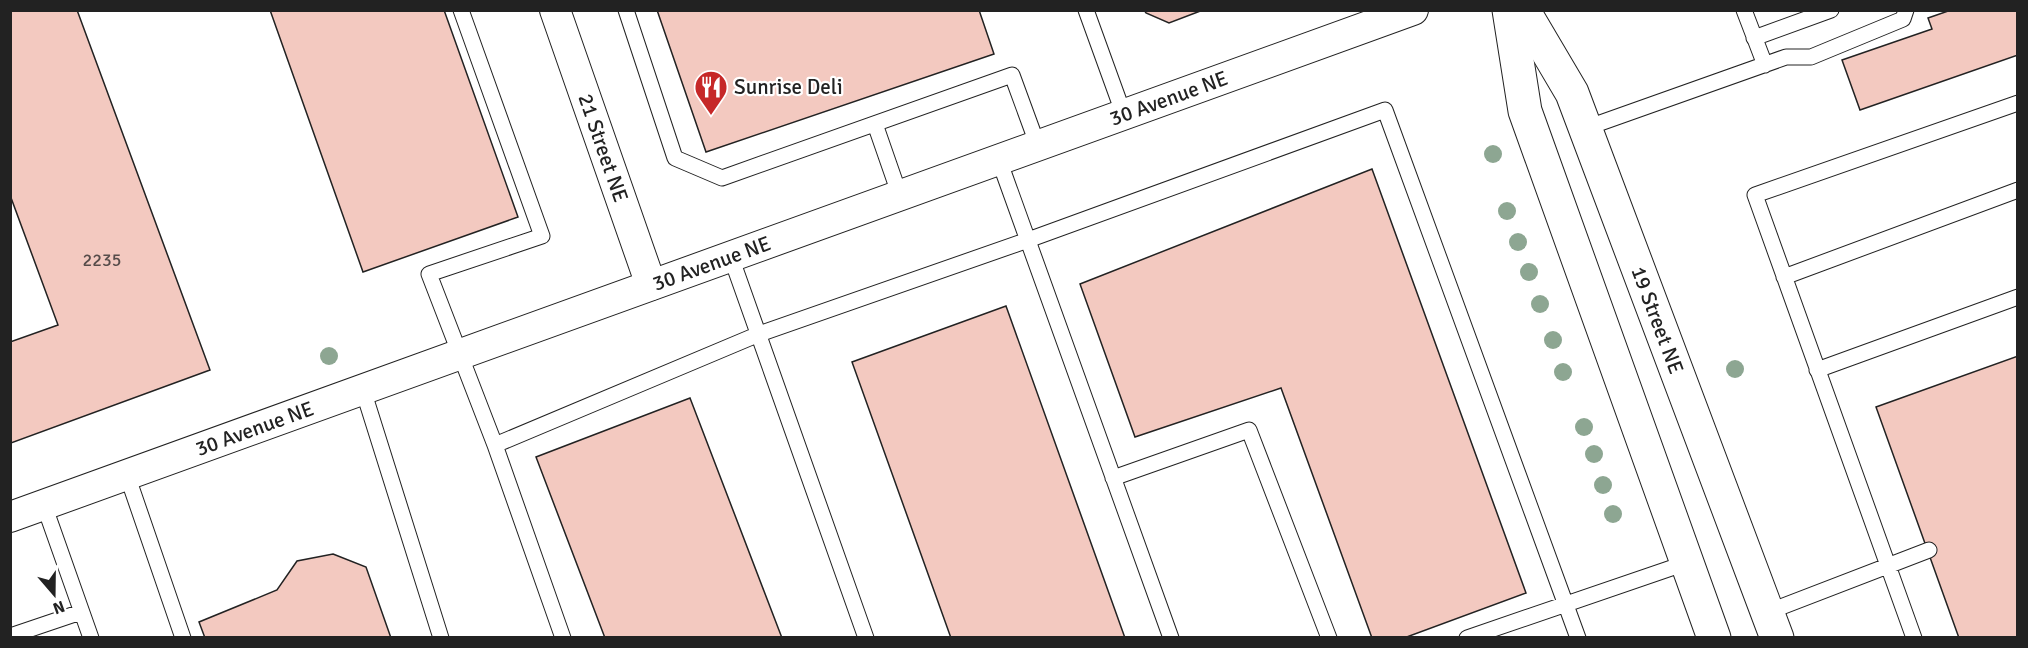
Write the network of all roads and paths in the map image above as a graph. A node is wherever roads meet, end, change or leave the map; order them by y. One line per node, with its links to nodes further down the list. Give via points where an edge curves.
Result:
1 (461, 10): 27 (lane, via 542,236 429,274)
2 (555, 10): 24 (street, 21 Street NE)
3 (626, 10): 15 (lane, via 675,158 722,178)
4 (1086, 10): 14 (lane)
5 (1413, 10): 14 (street, 30 Avenue NE)
6 (1509, 10): 36 (street, via 1525,111)
7 (1523, 10): 16 (street, 19 Street NE, via 1572,93)
8 (1744, 10): 11 (lane)
9 (1831, 10): 11 (lane)
10 (1906, 10): 12 (lane, via 1903,19 1811,57 1786,57)
11 (1754, 38): 12 (lane)
12 (1765, 65): 16 (lane)
13 (2018, 103): 23 (lane, via 1755,195)
14 (1124, 115): 17 (street, 30 Avenue NE)
15 (874, 124): 17 (lane, via 1012,75); 20 (lane)
16 (1586, 128): 40 (street, 19 Street NE)
17 (1038, 146): 18 (street, 30 Avenue NE)
18 (999, 160): 20 (street, 30 Avenue NE); 21 (lane)
19 (2018, 190): 23 (lane)
20 (900, 196): 22 (street, 30 Avenue NE)
21 (1028, 240): 26 (lane); 32 (lane); 38 (lane, via 1385,110)
22 (731, 257): 24 (street, 30 Avenue NE); 26 (lane)
23 (1784, 277): 28 (lane)
24 (651, 285): 27 (street, 30 Avenue NE)
25 (2018, 297): 28 (lane)
26 (759, 334): 30 (lane); 46 (lane)
27 (460, 354): 29 (street, 30 Avenue NE); 30 (lane)
28 (1817, 370): 37 (lane)
29 (363, 390): 31 (street, 30 Avenue NE); 44 (lane)
30 (495, 444): 45 (lane)
31 (127, 475): 33 (street, 30 Avenue NE); 43 (lane)
32 (1113, 478): 47 (lane); 48 (lane, via 1249,430)
33 (44, 505): 34 (street, 30 Avenue NE); 39 (lane)
34 (10, 517)
35 (1929, 550): 37 (lane)
36 (1686, 563): 38 (lane); 51 (street)
37 (1888, 566): 40 (lane); 52 (lane)
38 (1564, 602): 49 (lane); 50 (lane)
39 (81, 612): 41 (lane); 42 (lane)
40 (1773, 625)
41 (10, 636)
42 (91, 638)
43 (183, 638)
44 (441, 638)
45 (563, 638)
46 (867, 638)
47 (1170, 638)
48 (1329, 638)
49 (1467, 638)
50 (1578, 638)
51 (1714, 638)
52 (1914, 638)

